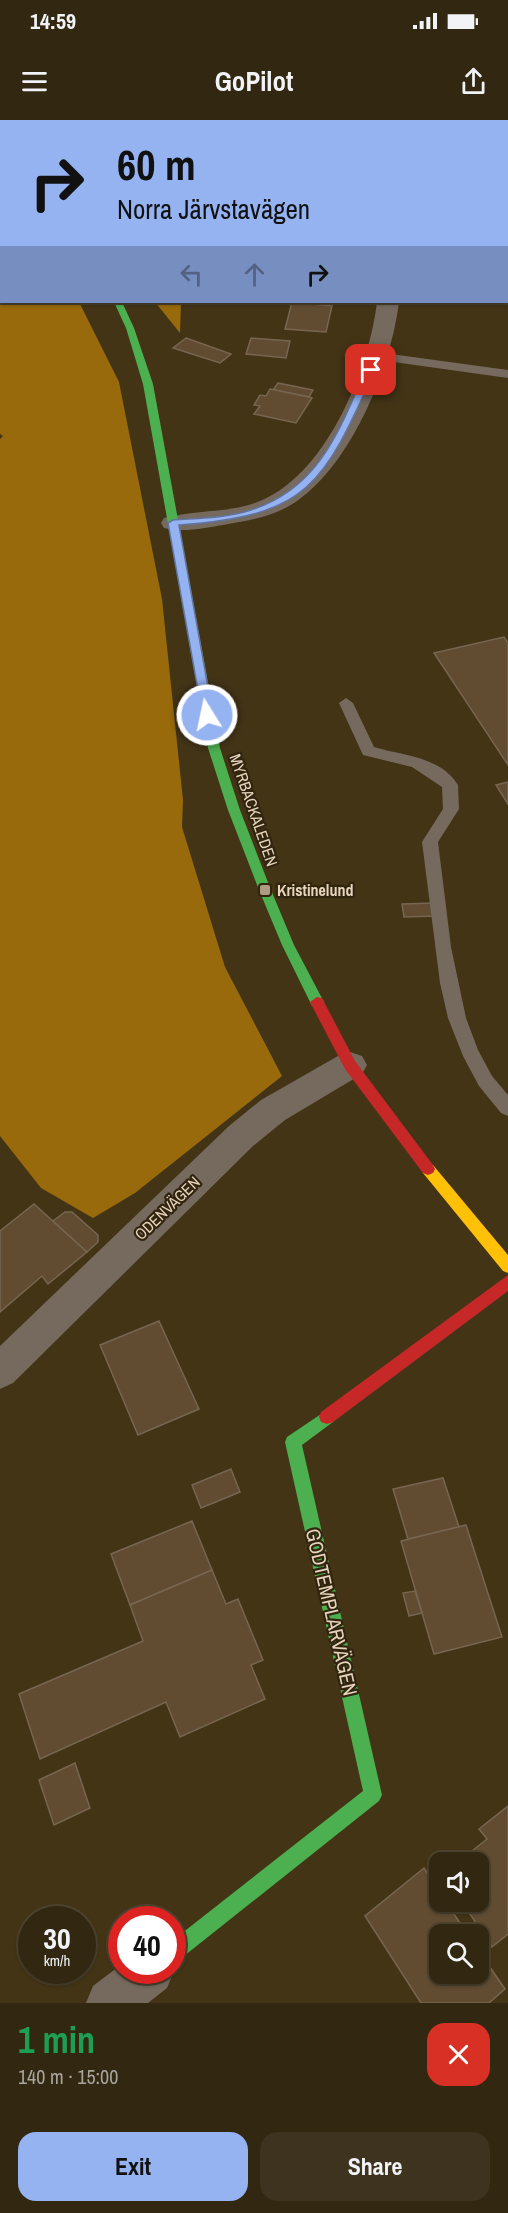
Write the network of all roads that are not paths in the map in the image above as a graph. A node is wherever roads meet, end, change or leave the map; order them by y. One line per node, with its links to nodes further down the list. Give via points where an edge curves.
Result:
1 (118, 303): 5 (street, MYRBACKALEDEN, via 148,384)
2 (388, 303): 3 (street)
3 (376, 356): 4 (lane); 5 (street, via 338,442 317,474 298,491 255,512)
4 (508, 374)
5 (173, 523): 7 (street, MYRBACKALEDEN, via 207,715 234,810 288,945)
6 (346, 703): 8 (lane, via 368,750 433,770 450,785 452,809 429,842 450,999 490,1090)
7 (350, 1065): 9 (street, MYRBACKALEDEN, via 435,1179); 11 (street, ODENVÄGEN, via 273,1110 241,1136)
8 (508, 1108)
9 (508, 1266)
10 (508, 1282): 12 (street, GODTEMPLARVÄGEN, via 293,1442 373,1795)
11 (0, 1371)
12 (186, 1942)
13 (134, 1984): 14 (street)
14 (110, 2003)

